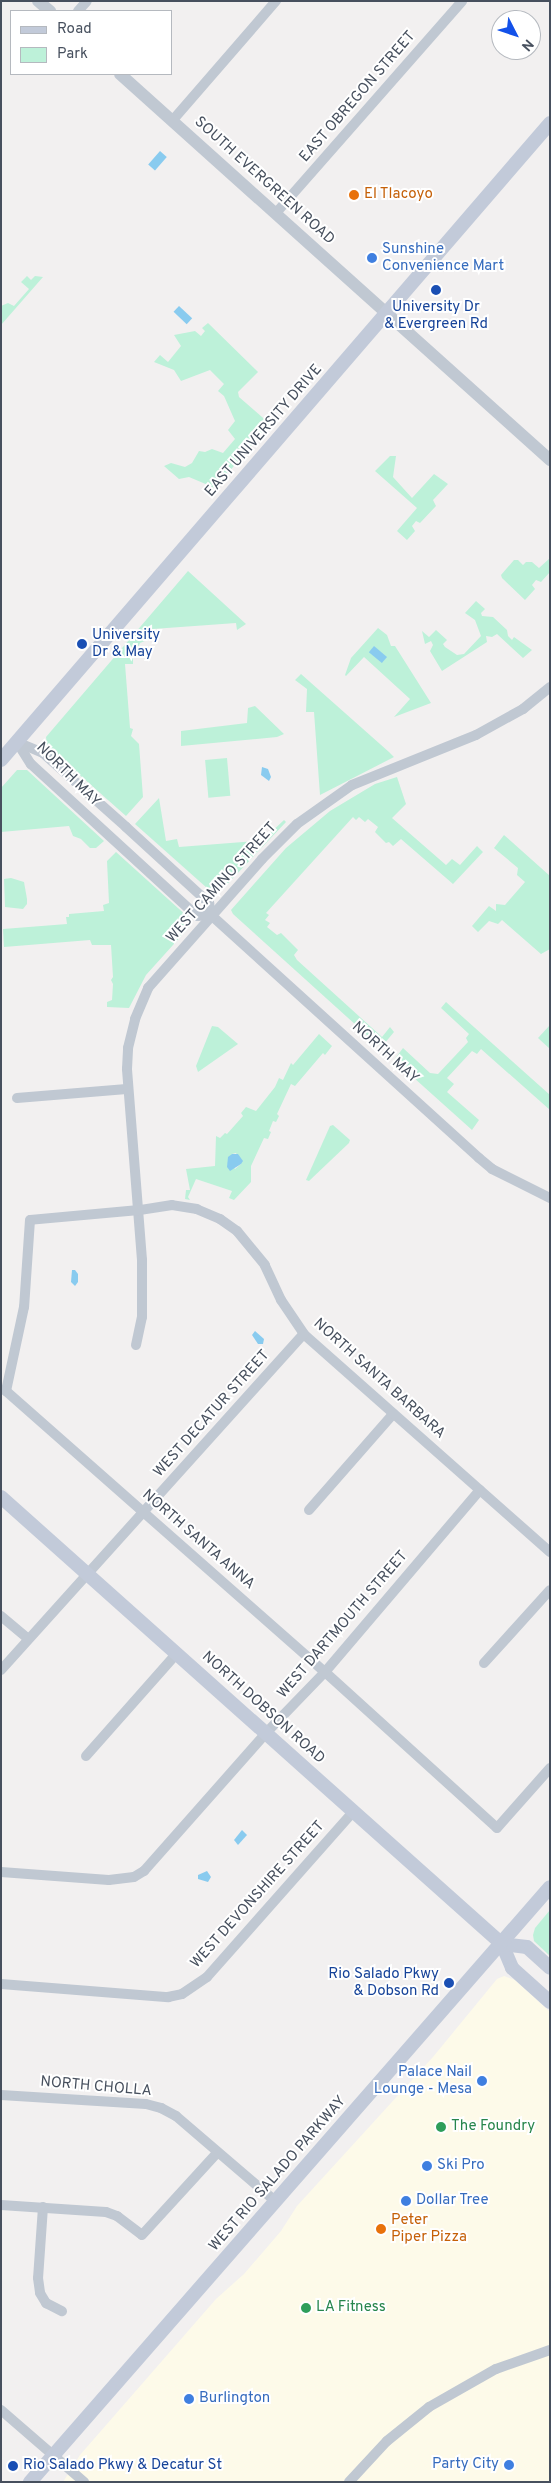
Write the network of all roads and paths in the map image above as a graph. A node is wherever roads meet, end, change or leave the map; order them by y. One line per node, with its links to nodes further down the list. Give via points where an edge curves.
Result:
1 (38, 1): 4 (street)
2 (276, 1): 6 (street)
3 (462, 1): 8 (street, EAST OBREGON STREET)
4 (49, 10)
5 (121, 75): 6 (street, SOUTH EVERGREEN ROAD)
6 (172, 121): 8 (street, SOUTH EVERGREEN ROAD)
7 (550, 123): 9 (main road, EAST UNIVERSITY DRIVE)
8 (276, 213): 9 (street, SOUTH EVERGREEN ROAD)
9 (387, 312): 10 (street, SOUTH EVERGREEN ROAD); 12 (main road, EAST UNIVERSITY DRIVE)
10 (550, 460)
11 (550, 688): 14 (street, WEST CAMINO STREET, via 522,709 476,735 352,785 278,842)
12 (17, 742): 13 (main road, EAST UNIVERSITY DRIVE); 14 (street, NORTH MAY, via 50,759 210,903); 14 (street, NORTH MAY, via 30,764 197,916)
13 (1, 760)
14 (211, 915): 15 (street, WEST CAMINO STREET, via 148,988 135,1019 128,1048); 17 (street, NORTH MAY, via 479,1158 501,1174)
15 (127, 1089): 16 (street); 18 (street, WEST CAMINO STREET)
16 (17, 1098)
17 (550, 1198)
18 (139, 1210): 19 (street, NORTH SANTA BARBARA); 20 (street, NORTH SANTA BARBARA, via 172,1205 197,1210 238,1231 265,1265 281,1300); 21 (street, WEST CAMINO STREET, via 142,1318)
19 (30, 1220): 26 (street, NORTH SANTA ANNA, via 24,1307 6,1391)
20 (304, 1334): 22 (street, NORTH SANTA BARBARA); 26 (street, WEST DECATUR STREET)
21 (136, 1345)
22 (394, 1414): 23 (street, NORTH SANTA BARBARA); 25 (street)
23 (480, 1490): 27 (street, NORTH SANTA BARBARA); 35 (street, WEST DARTMOUTH STREET)
24 (1, 1497): 28 (main road, NORTH DOBSON ROAD)
25 (308, 1510)
26 (144, 1513): 28 (street, WEST DECATUR STREET); 35 (street, NORTH SANTA ANNA)
27 (550, 1552)
28 (87, 1573): 31 (street, WEST DECATUR STREET); 32 (main road, NORTH DOBSON ROAD)
29 (550, 1590): 33 (street)
30 (1, 1616): 31 (street)
31 (28, 1639): 34 (street, WEST DECATUR STREET)
32 (177, 1653): 36 (main road, NORTH DOBSON ROAD); 37 (street)
33 (484, 1663)
34 (1, 1670)
35 (324, 1672): 36 (street, WEST DARTMOUTH STREET); 38 (street, NORTH SANTA ANNA, via 497,1828)
36 (266, 1733): 39 (main road, NORTH DOBSON ROAD); 40 (street, WEST DARTMOUTH STREET, via 155,1861 134,1878 110,1880)
37 (86, 1756)
38 (550, 1768)
39 (354, 1811): 42 (main road, NORTH DOBSON ROAD); 44 (street, WEST DEVONSHIRE STREET, via 207,1976 182,1994 168,1997)
40 (1, 1872)
41 (550, 1887): 42 (main road, WEST RIO SALADO PARKWAY)
42 (502, 1944): 43 (main road, via 527,1947); 45 (main road, NORTH DOBSON ROAD, via 512,1968); 48 (main road, WEST RIO SALADO PARKWAY)
43 (550, 1968)
44 (1, 1984)
45 (550, 2002)
46 (1, 2095): 47 (street, NORTH CHOLLA, via 146,2104 161,2108 176,2116)
47 (217, 2153): 48 (street, NORTH CHOLLA); 50 (street, via 142,2236 117,2216 106,2212)
48 (275, 2202): 54 (main road, WEST RIO SALADO PARKWAY)
49 (1, 2205): 50 (street)
50 (43, 2207): 51 (street, via 38,2278 40,2293 46,2303)
51 (62, 2311)
52 (550, 2350): 57 (street, via 496,2369 428,2407 387,2441)
53 (1, 2410): 54 (street)
54 (53, 2455): 55 (main road, WEST RIO SALADO PARKWAY); 56 (street)
55 (30, 2482)
56 (84, 2482)
57 (349, 2482)

